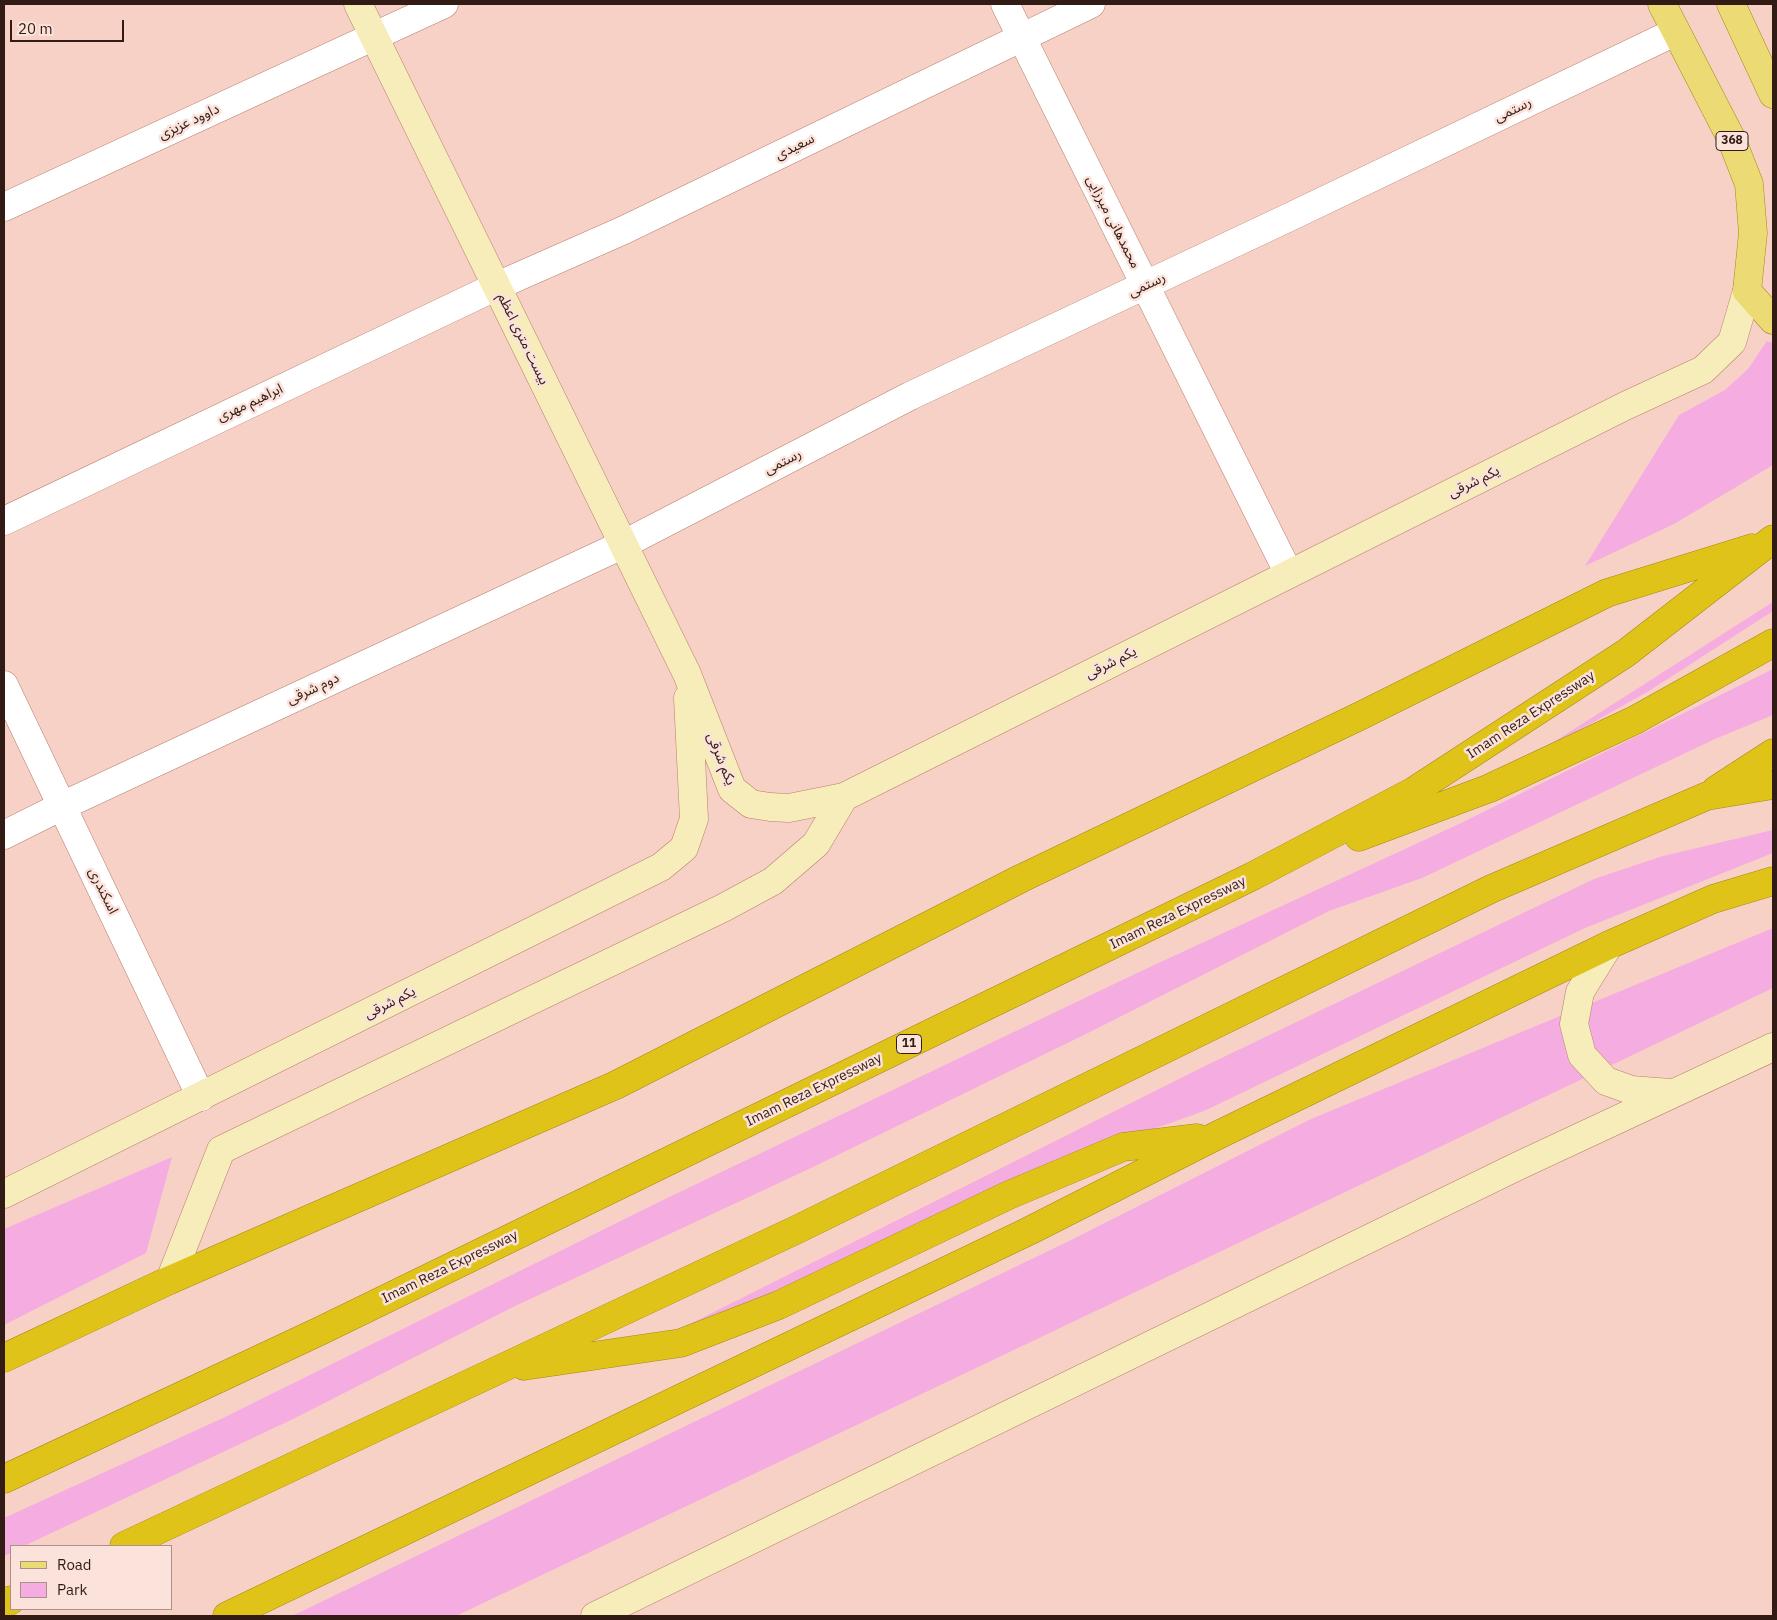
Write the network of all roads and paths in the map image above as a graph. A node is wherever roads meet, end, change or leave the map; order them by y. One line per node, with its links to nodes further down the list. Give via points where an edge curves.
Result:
1 (358, 4): 8 (main road, بیست متری اعظم)
2 (444, 4): 8 (street, داوود عزیزی)
3 (1005, 4): 9 (street, محمدهانی میرزایی)
4 (1091, 4): 9 (street, سعیدی)
5 (1662, 4): 7 (main road, 368)
6 (1731, 4): 10 (main road)
7 (1675, 32): 13 (street, رستمی); 14 (main road, 368, via 1731,138 1749,184 1753,233)
8 (375, 37): 11 (street, داوود عزیزی); 12 (main road, بیست متری اعظم)
9 (1022, 38): 12 (street, سعیدی, via 624,230); 13 (street, محمدهانی میرزایی)
10 (1773, 94)
11 (4, 207)
12 (497, 286): 16 (street, ابراهیم مهری); 18 (main road, بیست متری اعظم)
13 (1145, 286): 18 (street, رستمی, via 910,396); 19 (street, محمدهانی میرزایی)
14 (1747, 292): 15 (main road); 19 (main road, یکم شرقی, via 1732,342 1702,370)
15 (1773, 320)
16 (4, 520)
17 (1770, 541): 29 (highway, Imam Reza Expressway / 11, via 1626,653 1422,786); 37 (highway, via 1607,593 1022,878 616,1086)
18 (624, 544): 21 (main road, بیست متری اعظم); 27 (street, دوم شرقی)
19 (1289, 574): 26 (main road, یکم شرقی)
20 (1773, 643): 29 (highway, via 1635,720 1490,788)
21 (687, 674): 26 (main road, یکم شرقی, via 732,789 751,804 789,808); 34 (main road, یکم شرقی, via 694,819 684,848 661,867)
22 (4, 685): 27 (street, اسکندری)
23 (1773, 753): 25 (highway)
24 (1773, 785): 25 (highway)
25 (1706, 796): 39 (highway, via 1491,889 798,1229)
26 (844, 797): 37 (main road, via 816,844 773,881 221,1150)
27 (62, 806): 28 (street, دوم شرقی); 34 (street, اسکندری)
28 (4, 836)
29 (1253, 876): 40 (highway, Imam Reza Expressway / 11, via 320,1331)
30 (1773, 881): 31 (highway, via 1714,899)
31 (1609, 945): 33 (main road, via 1580,992 1574,1024 1582,1055 1606,1081 1631,1090); 35 (highway)
32 (1773, 1046): 33 (main road)
33 (1672, 1093): 43 (main road)
34 (202, 1097): 36 (main road, یکم شرقی)
35 (1216, 1136): 39 (highway, via 1123,1147 1010,1195 779,1306 681,1343); 42 (highway, via 1029,1231)
36 (4, 1194)
37 (170, 1280): 38 (highway)
38 (4, 1358)
39 (493, 1371): 41 (highway)
40 (4, 1479)
41 (126, 1545)
42 (228, 1616)
43 (595, 1616)

